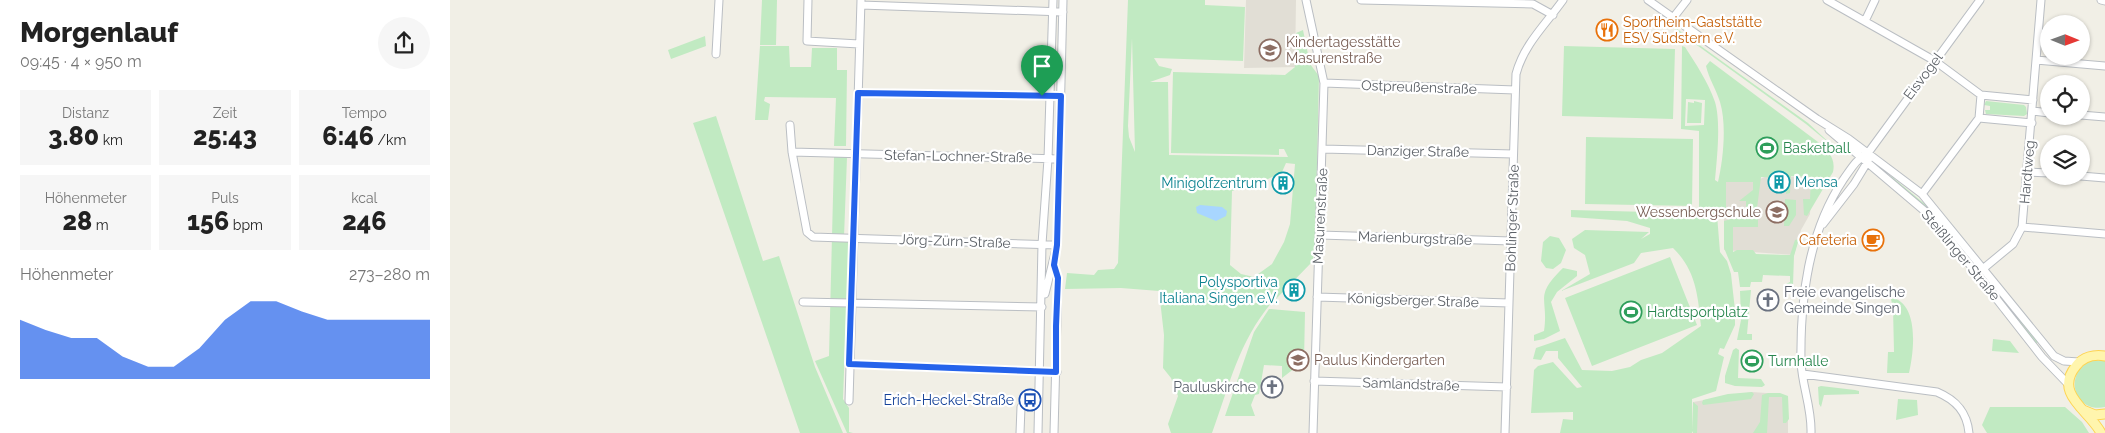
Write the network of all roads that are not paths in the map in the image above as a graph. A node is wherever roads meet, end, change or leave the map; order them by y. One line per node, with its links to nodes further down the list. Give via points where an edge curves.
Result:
1 (719, 0): 25 (street)
2 (808, 0): 24 (street, via 807,40)
3 (1053, 0): 19 (street)
4 (1063, 0): 20 (street)
5 (1306, 0): 29 (street, Masurenstraße)
6 (1361, 0): 16 (street)
7 (1564, 0): 21 (street, Bohlinger Straße)
8 (1569, 0): 21 (street, Bohlinger Straße)
9 (1648, 0): 22 (street, Steißlinger Straße)
10 (1688, 0): 22 (street)
11 (1827, 0): 23 (street)
12 (1875, 0): 23 (street)
13 (1980, 0): 27 (street, Eisvogel)
14 (2041, 0): 26 (street, Hardtweg)
15 (2101, 0): 17 (street)
16 (1436, 1): 21 (street, via 1533,4)
17 (2105, 1)
18 (861, 2): 19 (street); 24 (street)
19 (1053, 12): 20 (street); 33 (street)
20 (1063, 12): 34 (street)
21 (1553, 14): 30 (street, Bohlinger Straße, via 1520,58)
22 (1674, 18): 41 (street, Steißlinger Straße)
23 (1864, 20): 27 (street)
24 (859, 44): 31 (street)
25 (716, 54)
26 (2036, 60): 28 (street); 35 (street, Hardtweg)
27 (1935, 61): 32 (street); 46 (street, Eisvogel)
28 (2105, 66)
29 (1324, 83): 30 (street, Ostpreußenstraße); 44 (street, Masurenstraße)
30 (1515, 90): 48 (street, Bohlinger Straße)
31 (858, 93): 33 (street); 47 (street)
32 (1981, 95): 35 (street); 40 (street)
33 (1050, 96): 34 (street); 50 (street)
34 (1061, 96): 51 (street)
35 (2033, 100): 36 (street, Hardtweg)
36 (2032, 111): 37 (street); 42 (street, Hardtweg)
37 (2040, 111)
38 (2090, 116): 39 (street)
39 (2105, 117)
40 (1979, 118): 42 (street); 57 (street)
41 (1818, 119): 46 (street, Steißlinger Straße); 49 (street, Steißlinger Straße)
42 (2032, 123): 53 (street, Hardtweg)
43 (790, 126): 45 (street, Jörg-Zürn-Straße)
44 (1323, 149): 48 (street, Danziger Straße); 60 (street, Masurenstraße)
45 (792, 152): 47 (street, Stefan-Lochner-Straße); 62 (street, Jörg-Zürn-Straße, via 807,232 813,237)
46 (1868, 153): 49 (street); 52 (street); 57 (street, Steißlinger Straße)
47 (856, 154): 50 (street, Stefan-Lochner-Straße); 62 (street)
48 (1513, 154): 63 (street, Bohlinger Straße)
49 (1859, 157): 52 (street, Steißlinger Straße); 58 (street, via 1829,202)
50 (1048, 159): 51 (street, Stefan-Lochner-Straße); 64 (street)
51 (1060, 159): 65 (street)
52 (1868, 163): 58 (street); 80 (street, Steißlinger Straße, via 1934,219 2042,357)
53 (2028, 172): 54 (street); 59 (street, Hardtweg)
54 (2040, 173)
55 (2090, 177): 56 (street)
56 (2105, 178)
57 (1922, 194): 67 (street, Steißlinger Straße)
58 (1822, 224): 78 (street, via 1813,244 1806,286 1802,342)
59 (2022, 227): 61 (street); 67 (street, Hardtweg, via 2013,244)
60 (1320, 234): 63 (street, Marienburgstraße); 68 (street, Masurenstraße)
61 (2105, 234)
62 (853, 238): 64 (street, Jörg-Zürn-Straße); 70 (street)
63 (1511, 241): 71 (street, Bohlinger Straße)
64 (1042, 244): 65 (street, Jörg-Zürn-Straße); 72 (street)
65 (1057, 245): 66 (street)
66 (1054, 265): 72 (street); 77 (street, via 1058,278)
67 (1984, 268): 74 (street, Steißlinger Straße, via 2054,356 2064,361)
68 (1317, 297): 71 (street, Königsberger Straße); 79 (street, Masurenstraße)
69 (803, 302): 70 (street)
70 (851, 302): 72 (street); 75 (street)
71 (1509, 303): 81 (street, Bohlinger Straße)
72 (1042, 304): 76 (street)
73 (2104, 354): 74 (main road)
74 (2080, 362): 80 (main road, via 2070,376)
75 (849, 364): 76 (street); 82 (street)
76 (1040, 371): 77 (street); 87 (street)
77 (1056, 372): 88 (street)
78 (1804, 374): 91 (street); 92 (street, via 1936,392 1950,397 1960,406)
79 (1314, 381): 81 (street, Samlandstraße); 89 (street, Masurenstraße)
80 (2069, 385): 84 (main road, via 2073,400)
81 (1507, 387): 90 (street, Bohlinger Straße)
82 (849, 401)
83 (1021, 407): 86 (street)
84 (2083, 410): 85 (main road, via 2095,415); 93 (main road)
85 (2105, 414)
86 (1020, 433)
87 (1038, 433)
88 (1054, 433)
89 (1313, 433)
90 (1505, 433)
91 (1811, 433)
92 (1969, 433)
93 (2101, 433)

